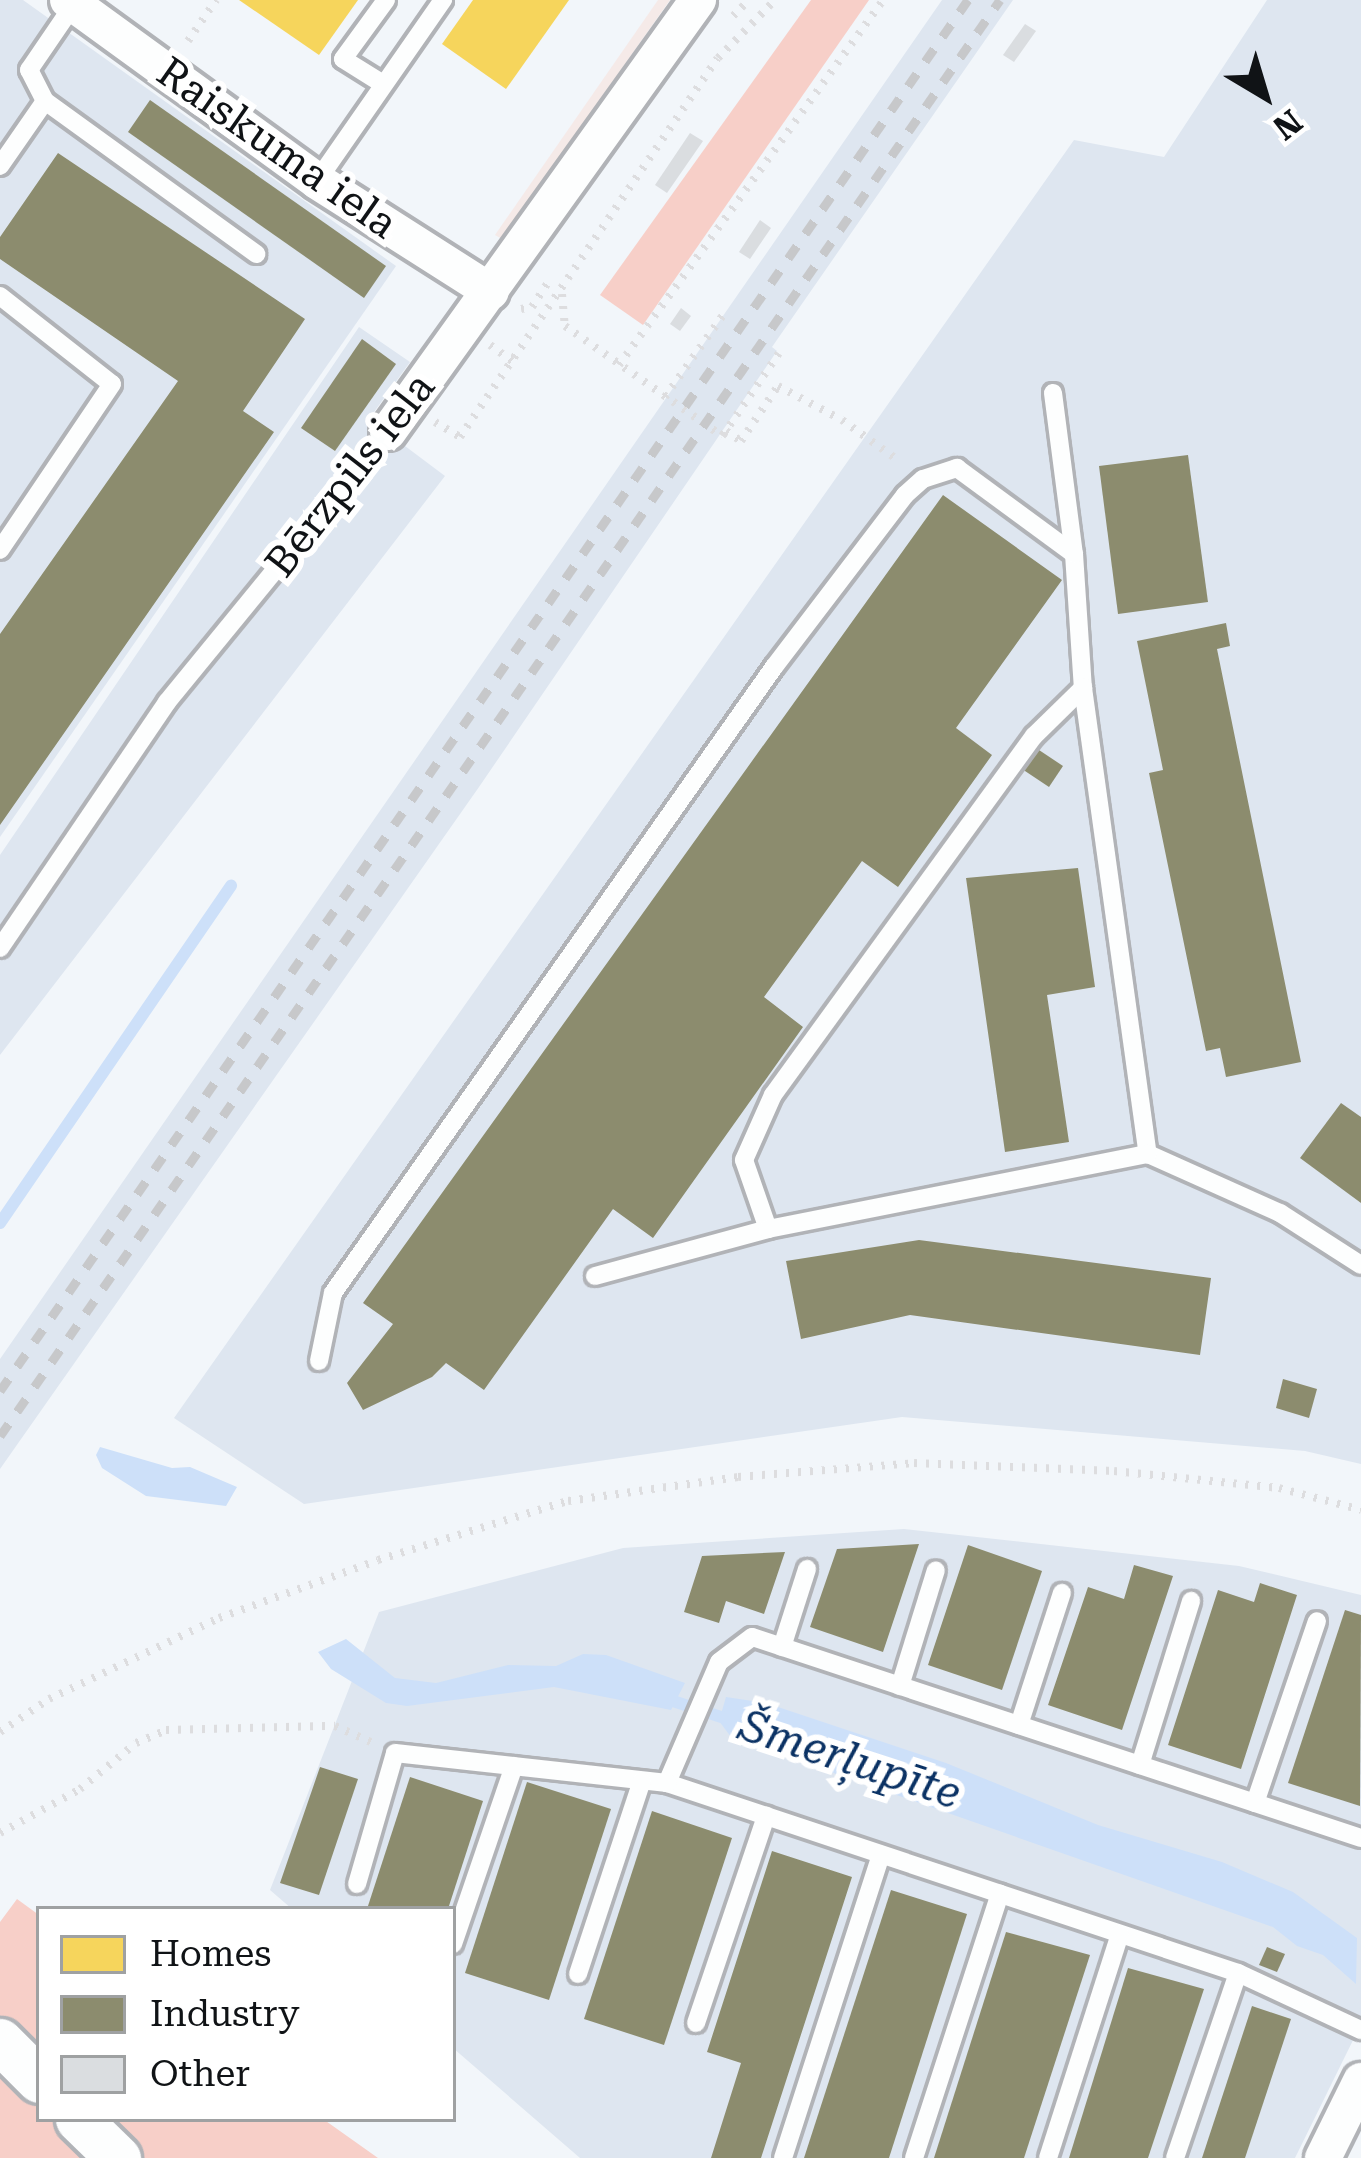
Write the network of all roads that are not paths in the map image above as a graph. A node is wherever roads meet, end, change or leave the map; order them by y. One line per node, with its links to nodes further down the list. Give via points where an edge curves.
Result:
1 (386, 0): 5 (lane, via 343,59)
2 (698, 0): 10 (street, Bērzpils iela)
3 (71, 2): 6 (lane, via 29,70); 8 (street, Raiskuma iela)
4 (436, 2): 5 (lane)
5 (383, 84): 8 (lane)
6 (45, 101): 7 (lane); 9 (lane)
7 (0, 166)
8 (317, 181): 10 (street, Raiskuma iela)
9 (256, 254)
10 (491, 292): 13 (street, Bērzpils iela)
11 (0, 296): 14 (lane, via 112,384)
12 (1053, 393): 15 (lane)
13 (398, 418): 17 (lane, Bērzpils iela, via 167,703)
14 (0, 550)
15 (1074, 554): 16 (lane); 22 (lane, via 957,468 905,495 761,685 333,1293)
16 (1083, 688): 18 (lane); 19 (lane, via 1034,736 773,1095 744,1160)
17 (0, 948)
18 (1148, 1154): 19 (lane); 20 (lane, via 1280,1213)
19 (768, 1229): 21 (lane)
20 (1361, 1265)
21 (595, 1276)
22 (319, 1361)
23 (807, 1569): 28 (lane)
24 (936, 1570): 29 (lane)
25 (1062, 1593): 30 (lane)
26 (1192, 1601): 31 (lane)
27 (1317, 1621): 35 (lane)
28 (782, 1647): 29 (lane); 34 (lane, via 752,1637 719,1662)
29 (900, 1686): 30 (lane)
30 (1019, 1725): 31 (lane)
31 (1140, 1765): 35 (lane)
32 (514, 1766): 33 (lane); 39 (lane, via 395,1753); 42 (lane)
33 (642, 1781): 34 (lane); 44 (lane)
34 (667, 1783): 36 (lane)
35 (1255, 1803): 37 (lane)
36 (766, 1816): 38 (lane); 45 (lane)
37 (1361, 1838)
38 (881, 1854): 40 (lane); 52 (lane)
39 (357, 1884)
40 (1000, 1894): 41 (lane); 53 (lane)
41 (1120, 1934): 43 (lane); 54 (lane)
42 (456, 1935)
43 (1238, 1973): 46 (lane); 55 (lane)
44 (578, 1974)
45 (696, 2023)
46 (1361, 2030)
47 (0, 2041): 48 (street)
48 (36, 2077)
49 (1361, 2081): 56 (street)
50 (82, 2122): 51 (street)
51 (118, 2158)
52 (783, 2158)
53 (914, 2158)
54 (1048, 2158)
55 (1175, 2158)
56 (1323, 2158)

